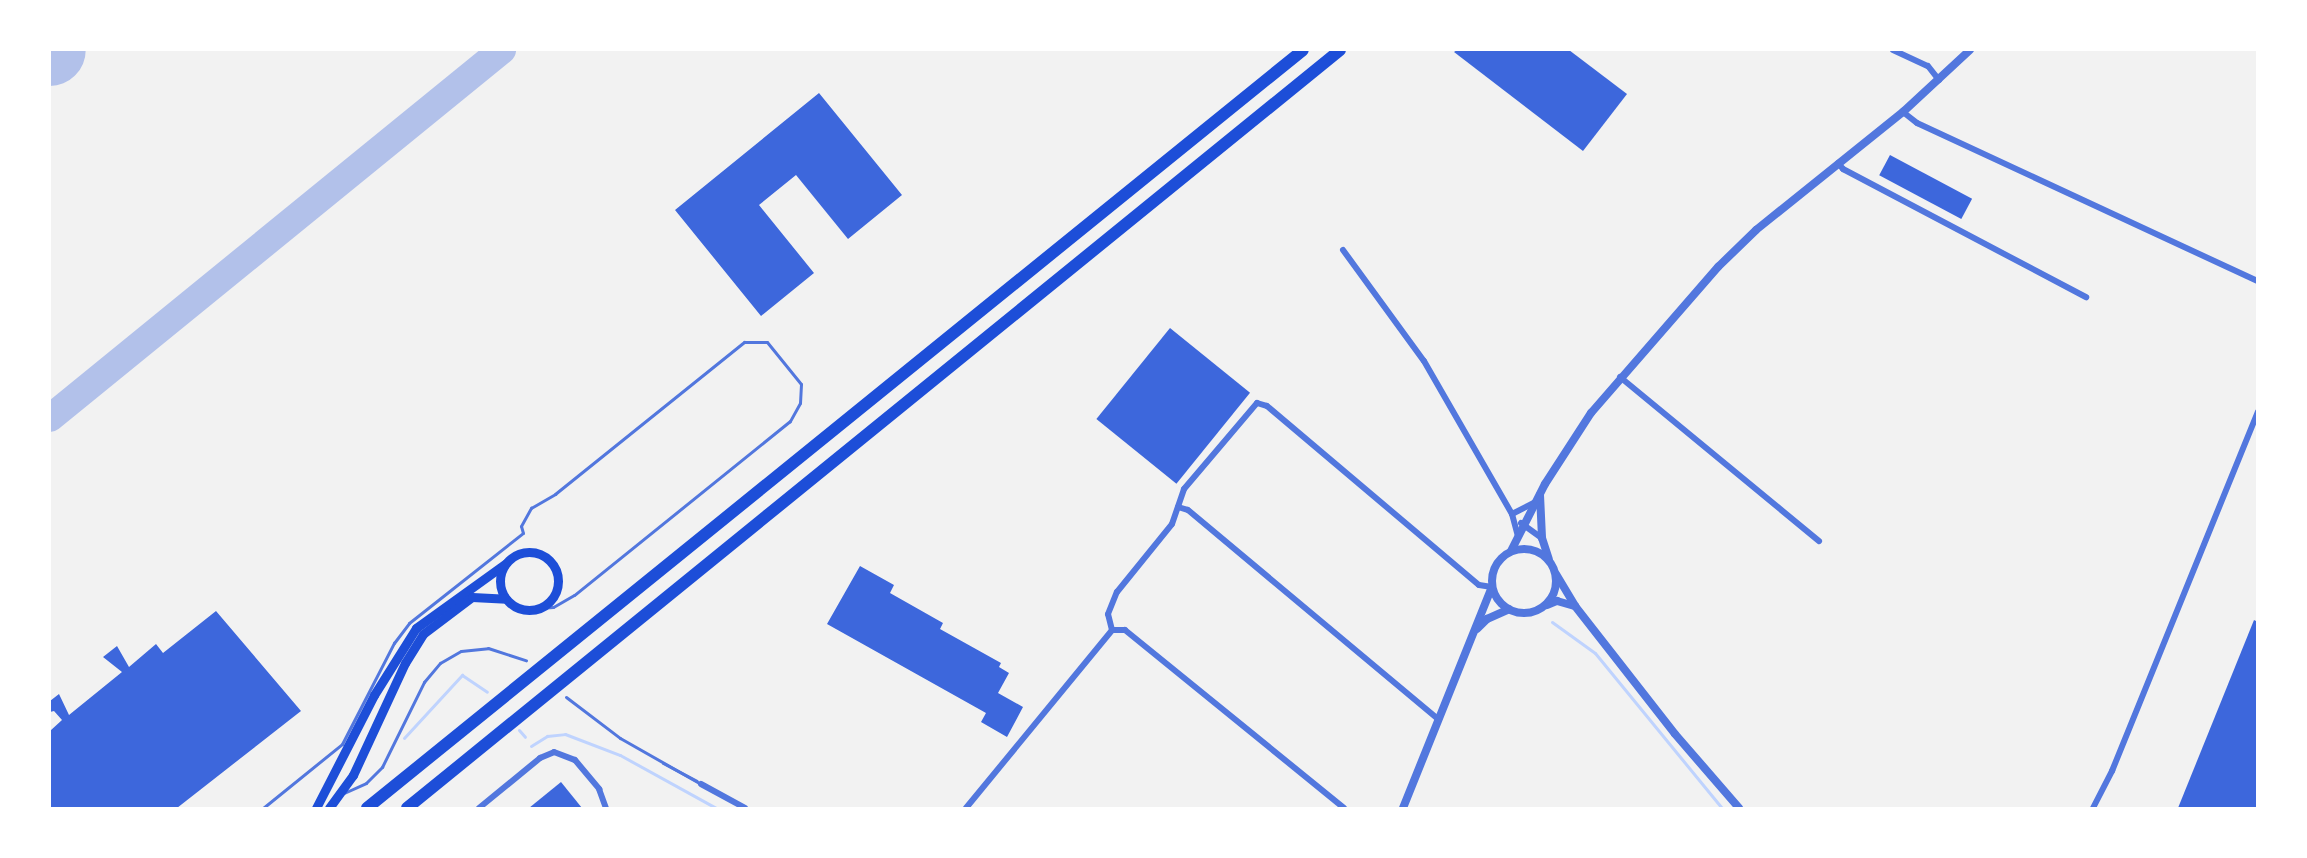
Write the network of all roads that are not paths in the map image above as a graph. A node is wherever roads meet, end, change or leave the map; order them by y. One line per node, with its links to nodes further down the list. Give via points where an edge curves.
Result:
1 (1303, 50): 40 (highway)
2 (1340, 50): 41 (highway)
3 (1893, 50): 5 (street, via 1928,66)
4 (1970, 50): 5 (street)
5 (1939, 80): 6 (street)
6 (1903, 112): 7 (street); 9 (street, via 1917,123)
7 (1838, 163): 10 (street, via 1843,170); 11 (street, via 1718,267)
8 (1343, 250): 15 (street, via 1424,361)
9 (2258, 281)
10 (2086, 297)
11 (1620, 378): 13 (street, via 1591,413); 19 (street)
12 (2258, 412): 49 (street, via 2112,771)
13 (1538, 498): 15 (street); 16 (street); 18 (street)
14 (1178, 507): 24 (street, via 1184,489 1257,403 1267,406 1479,585); 30 (street, via 1172,525 1117,592 1108,614); 34 (street, via 1188,510)
15 (1512, 514): 16 (street); 17 (street)
16 (1524, 525): 17 (street); 18 (street)
17 (1518, 536): 20 (street)
18 (1542, 538): 21 (street)
19 (1819, 541)
20 (1511, 551): 21 (street, via 1532,549); 24 (street, via 1496,566)
21 (1550, 561): 23 (street)
22 (506, 563): 25 (main road, via 500,578); 28 (main road, via 529,551 553,563 557,588); 38 (main road, via 416,628 374,695)
23 (1556, 574): 26 (street); 27 (street, via 1553,596)
24 (1492, 587): 29 (street, via 1498,600); 31 (street)
25 (506, 599): 28 (main road, via 524,610); 36 (main road, via 472,597 423,634)
26 (1575, 606): 27 (street, via 1557,601); 48 (street, via 1694,759)
27 (1543, 607): 29 (street, via 1530,612)
28 (540, 608): 37 (lane, via 554,607 574,595 790,421 800,404 801,384 767,342 744,342 555,494 531,508 521,526 523,533 409,623 394,643 342,744)
29 (1509, 609): 31 (street, via 1487,619)
30 (1112, 630): 45 (street); 46 (street, via 1125,630)
31 (1473, 634): 34 (street)
32 (526, 660): 36 (lane, via 488,648 461,651 440,663 424,682 388,759 372,778)
33 (566, 697): 35 (lane, via 654,759)
34 (1439, 720): 47 (street)
35 (701, 784): 44 (street)
36 (342, 792): 39 (main road)
37 (263, 808)
38 (316, 808)
39 (329, 808)
40 (367, 808)
41 (407, 808)
42 (479, 808): 43 (street, via 540,758 554,752 575,760 599,789)
43 (606, 808)
44 (744, 808)
45 (966, 808)
46 (1344, 808)
47 (1403, 808)
48 (1739, 808)
49 (2092, 808)

